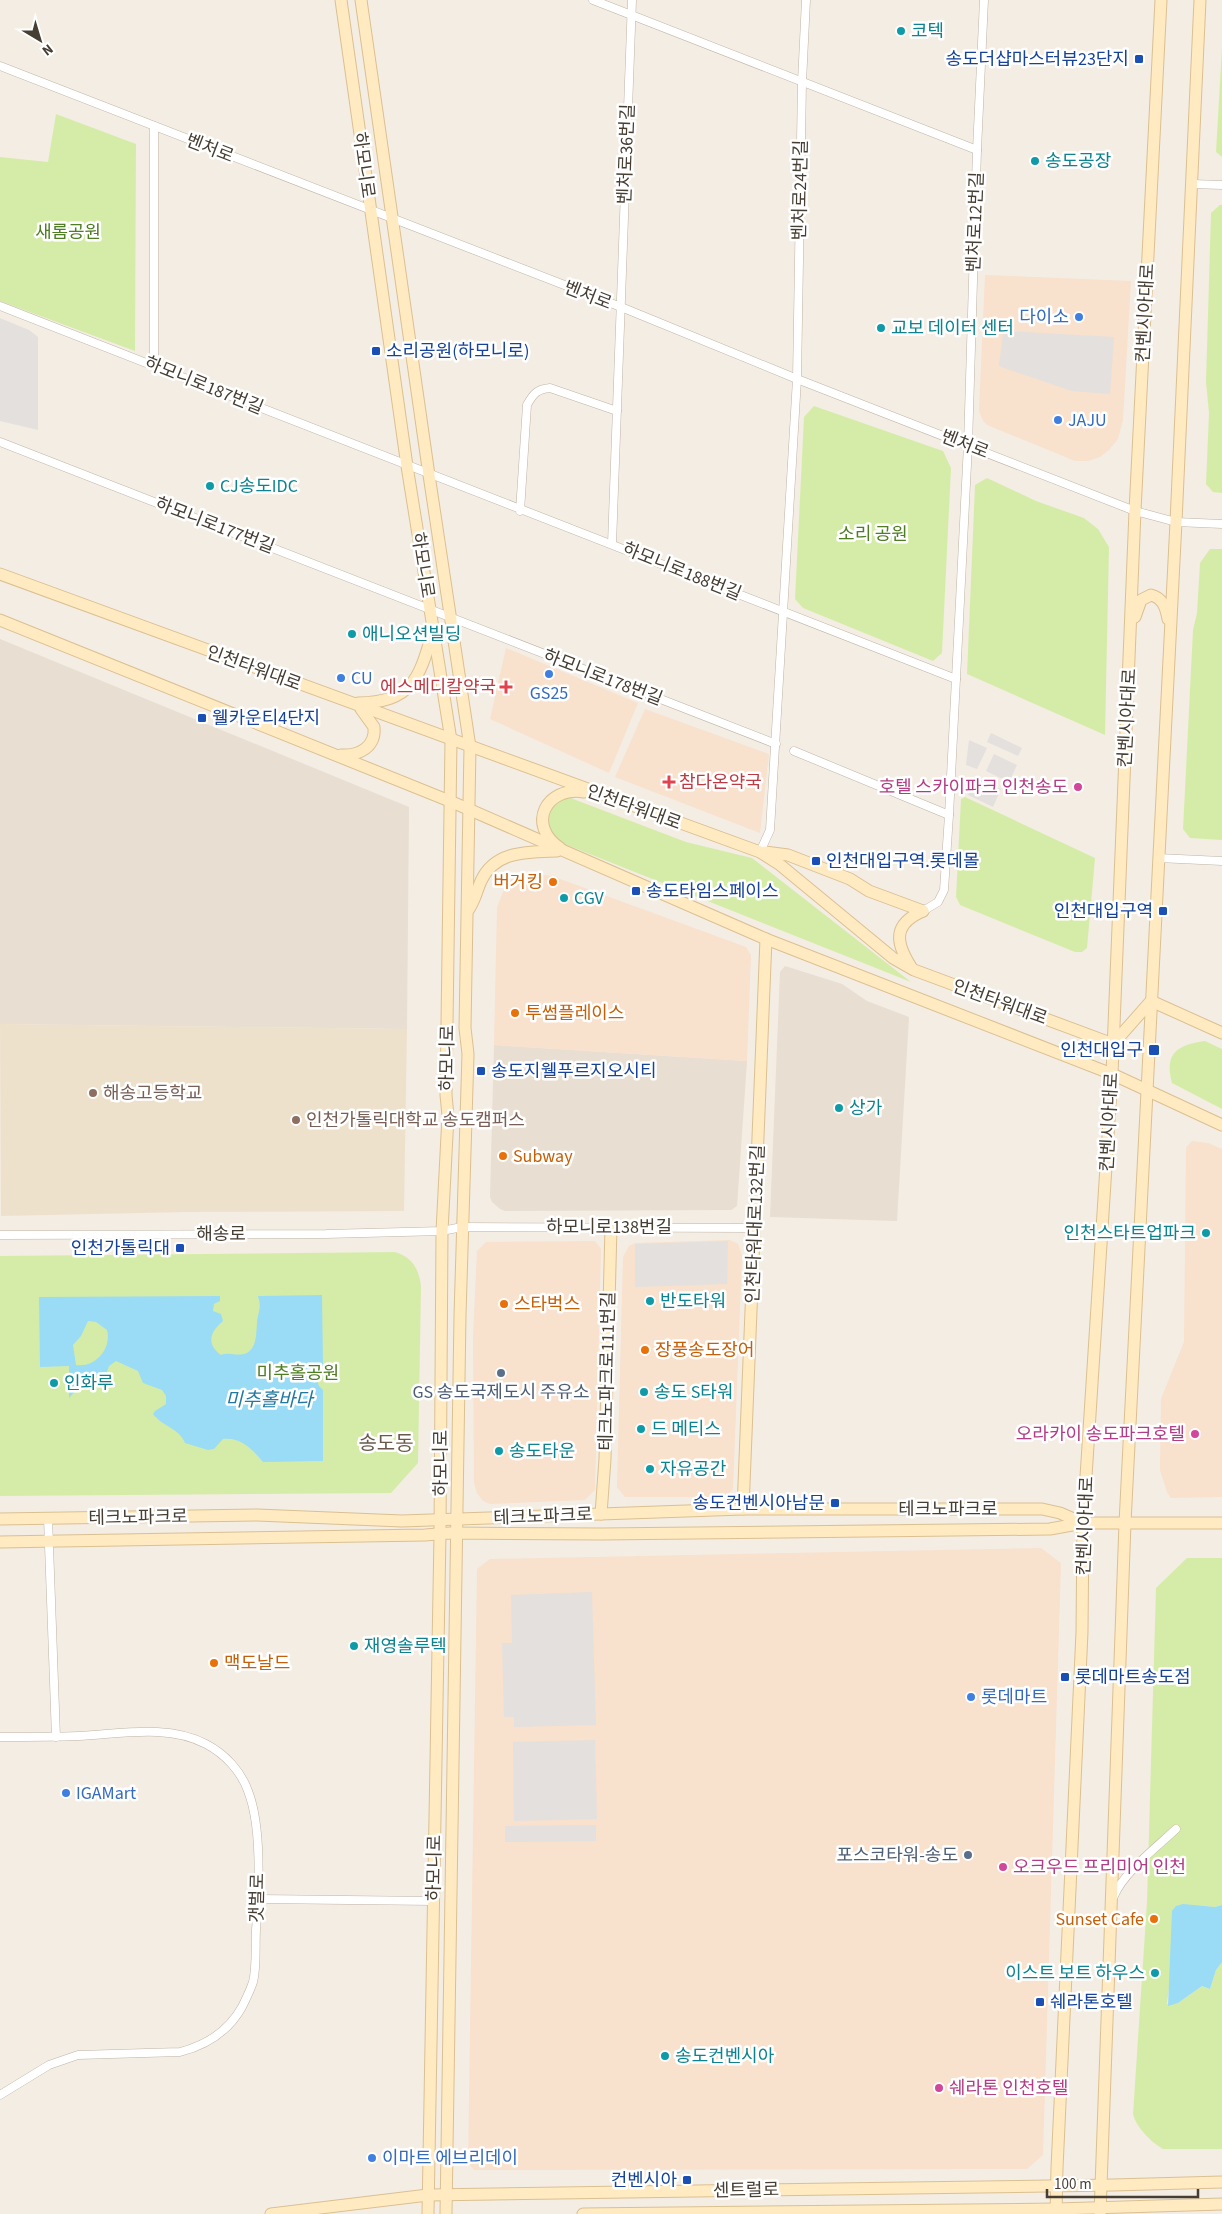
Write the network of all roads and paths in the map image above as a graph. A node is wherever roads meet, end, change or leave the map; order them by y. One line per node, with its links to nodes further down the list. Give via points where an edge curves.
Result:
1 (341, 0): 16 (main road, 하모니로)
2 (361, 0): 17 (main road, 하모니로)
3 (593, 0): 9 (street)
4 (632, 0): 9 (street, 벤처로36번길)
5 (806, 0): 11 (street, 벤처로24번길)
6 (984, 0): 13 (street, 벤처로12번길)
7 (1161, 0): 28 (main road, 컨벤시아대로)
8 (1200, 0): 14 (main road, 컨벤시아대로)
9 (631, 15): 11 (street); 19 (street, 벤처로36번길)
10 (0, 66): 12 (street, 벤처로)
11 (802, 82): 13 (street); 21 (street, 벤처로24번길)
12 (154, 126): 16 (street, 벤처로); 20 (street)
13 (977, 150): 24 (street, 벤처로12번길)
14 (1192, 184): 15 (street); 29 (main road, 컨벤시아대로)
15 (1222, 185)
16 (371, 211): 17 (street, 벤처로); 25 (main road, 하모니로)
17 (393, 220): 19 (street, 벤처로); 26 (main road, 하모니로)
18 (0, 306): 20 (street, 하모니로187번길)
19 (621, 308): 21 (street, 벤처로); 22 (street, 벤처로36번길)
20 (154, 365): 25 (street, 하모니로187번길)
21 (797, 379): 24 (street, 벤처로); 34 (street, 벤처로24번길)
22 (617, 411): 27 (street, via 550,388 536,392 527,405); 31 (street, 벤처로36번길)
23 (0, 442): 33 (street, 하모니로177번길)
24 (968, 445): 28 (street, 벤처로); 40 (street, 벤처로12번길)
25 (407, 466): 26 (street, 하모니로188번길); 33 (main road, 하모니로)
26 (428, 475): 27 (street, 하모니로188번길); 35 (main road, 하모니로)
27 (520, 511): 31 (street, 하모니로188번길)
28 (1135, 512): 29 (street, 벤처로); 38 (main road, 컨벤시아대로)
29 (1176, 522): 30 (street, 벤처로); 39 (main road, 컨벤시아대로)
30 (1222, 524)
31 (612, 544): 34 (street, 하모니로188번길)
32 (0, 574): 41 (main road, 인천타워대로)
33 (430, 609): 35 (street, 하모니로178번길); 37 (main road, 하모니로)
34 (782, 611): 40 (street, 하모니로188번길); 43 (street, 벤처로24번길)
35 (451, 617): 43 (street, 하모니로178번길); 44 (main road, 하모니로)
36 (0, 620): 46 (main road, 인천타워대로)
37 (434, 630): 41 (main road, via 422,668 412,684 396,696 380,702); 42 (main road, 하모니로)
38 (1131, 630): 39 (main road, via 1141,600 1151,595 1157,597 1166,609); 63 (main road, 컨벤시아대로)
39 (1170, 631): 53 (main road, 컨벤시아대로)
40 (956, 679): 50 (street, 벤처로12번길)
41 (354, 705): 42 (main road, 인천타워대로); 46 (main road, via 368,716 374,727 372,742 357,754)
42 (451, 740): 44 (main road, 인천타워대로); 48 (main road, 하모니로)
43 (776, 744): 52 (street, 벤처로24번길, via 770,830)
44 (470, 747): 47 (main road, 인천타워대로); 49 (main road, 하모니로)
45 (794, 752): 50 (street)
46 (334, 755): 48 (main road, 인천타워대로)
47 (605, 796): 51 (main road, via 582,791 567,792 554,798 545,808 542,824 546,833); 52 (main road, 인천타워대로)
48 (452, 802): 49 (main road, 인천타워대로); 70 (main road, 하모니로, via 448,1116)
49 (469, 810): 51 (main road, 인천타워대로); 56 (main road, 하모니로)
50 (949, 815): 57 (street, 벤처로12번길, via 944,890 938,902)
51 (565, 852): 56 (main road, via 514,853 499,861 481,880 478,895); 59 (main road, 인천타워대로)
52 (760, 852): 55 (main road, via 788,855); 60 (main road, 인천타워대로, via 893,958)
53 (1158, 858): 54 (street); 61 (main road, 컨벤시아대로)
54 (1222, 861)
55 (899, 902): 57 (main road); 58 (main road, via 907,914)
56 (468, 909): 67 (main road, 하모니로, via 465,1028 468,1054)
57 (923, 911): 58 (main road)
58 (906, 922): 60 (main road, via 899,933 899,943)
59 (766, 939): 64 (main road, 인천타워대로); 69 (main road, 인천타워대로132번길)
60 (914, 970): 63 (main road, 인천타워대로)
61 (1150, 1002): 62 (main road); 63 (main road); 65 (main road, 컨벤시아대로)
62 (1222, 1033)
63 (1113, 1044): 64 (main road, 컨벤시아대로)
64 (1112, 1074): 65 (main road, 인천타워대로); 78 (main road, 컨벤시아대로)
65 (1146, 1091): 66 (main road, 인천타워대로); 79 (main road, 컨벤시아대로)
66 (1222, 1125)
67 (462, 1227): 68 (street, 하모니로138번길); 70 (street, 하모니로138번길); 76 (main road, 하모니로)
68 (611, 1227): 69 (street, 하모니로138번길); 73 (main road, 테크노파크로111번길, via 605,1459)
69 (756, 1228): 72 (main road, 인천타워대로132번길)
70 (442, 1231): 71 (street, 해송로); 77 (main road, 하모니로)
71 (0, 1235)
72 (742, 1509): 73 (main road, 테크노파크로); 78 (main road, 테크노파크로, via 1042,1509)
73 (600, 1514): 76 (main road, 테크노파크로)
74 (0, 1518): 75 (main road, 테크노파크로)
75 (48, 1518): 77 (main road, 테크노파크로, via 257,1515); 83 (street)
76 (458, 1518): 77 (main road, 테크노파크로); 82 (main road, 하모니로)
77 (440, 1519): 81 (main road, 하모니로)
78 (1083, 1523): 79 (main road, 테크노파크로); 82 (main road, 테크노파크로, via 1050,1529); 93 (main road, 컨벤시아대로, via 1082,1632)
79 (1125, 1523): 80 (main road, 테크노파크로); 90 (main road, 컨벤시아대로)
80 (1222, 1523)
81 (440, 1534): 82 (main road, 테크노파크로); 83 (main road, 테크노파크로); 89 (main road, 하모니로)
82 (457, 1534): 96 (main road, 하모니로)
83 (48, 1541): 84 (main road, 테크노파크로); 86 (street)
84 (0, 1542)
85 (0, 1737): 86 (street, 갯벌로)
86 (56, 1737): 88 (street, 갯벌로, via 165,1731 195,1739 218,1751 243,1779 253,1806)
87 (1176, 1830): 90 (street, via 1121,1884)
88 (259, 1899): 89 (street); 91 (street, 갯벌로, via 253,1981 241,2008 213,2039 180,2052 78,2055 49,2065)
89 (434, 1901): 95 (main road, 하모니로)
90 (1111, 1904): 94 (main road, 컨벤시아대로)
91 (0, 2096)
92 (1222, 2182): 94 (main road, 센트럴로)
93 (1057, 2186): 94 (main road, 센트럴로); 96 (main road, 센트럴로); 99 (main road, 컨벤시아대로)
94 (1100, 2186): 98 (main road)
95 (428, 2195): 96 (main road, 센트럴로); 100 (main road, 센트럴로); 101 (main road, 하모니로)
96 (446, 2195): 102 (main road, 하모니로)
97 (1222, 2204): 98 (main road, 센트럴로)
98 (1100, 2210): 99 (main road, 센트럴로)
99 (1057, 2211): 103 (main road, 센트럴로)
100 (271, 2214)
101 (428, 2214)
102 (446, 2214)
103 (583, 2214)

